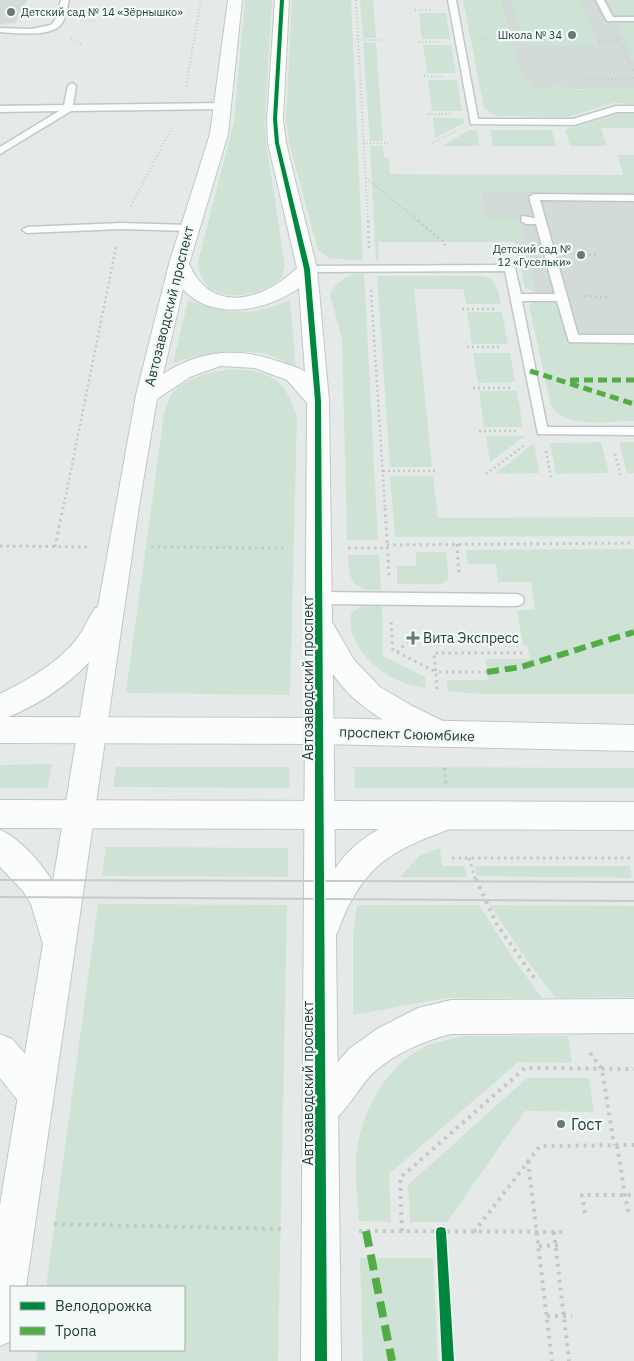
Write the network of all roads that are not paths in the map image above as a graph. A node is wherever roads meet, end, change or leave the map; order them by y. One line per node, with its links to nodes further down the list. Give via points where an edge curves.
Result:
1 (66, 0): 7 (lane, via 58,24 53,28)
2 (235, 0): 9 (street, Автозаводский проспект)
3 (282, 0): 21 (street, Автозаводский проспект, via 275,119 277,143)
4 (452, 0): 12 (lane, via 474,122 574,122 616,109)
5 (600, 0): 6 (lane, via 610,19)
6 (634, 20)
7 (0, 30)
8 (72, 86): 11 (lane)
9 (223, 106): 11 (lane); 18 (street, Автозаводский проспект, via 219,134)
10 (0, 109): 11 (lane)
11 (68, 109): 13 (lane)
12 (634, 109)
13 (0, 151)
14 (632, 198): 15 (lane); 17 (lane, via 534,197)
15 (634, 211)
16 (526, 218): 17 (lane, via 526,221)
17 (541, 221): 22 (lane)
18 (189, 228): 19 (lane, via 121,226); 20 (street, Автозаводский проспект)
19 (27, 230)
20 (179, 264): 21 (street, via 193,290 230,304 252,303 272,296); 25 (street, Автозаводский проспект)
21 (307, 269): 23 (lane, via 510,268); 26 (street, Автозаводский проспект)
22 (562, 298): 23 (lane); 24 (lane, via 573,339)
23 (517, 304): 27 (lane, via 542,431)
24 (634, 339)
25 (147, 395): 26 (street, via 182,372 219,359 257,361 295,375); 29 (street, Автозаводский проспект)
26 (318, 401): 30 (street, Автозаводский проспект)
27 (634, 431)
28 (517, 600): 30 (lane, via 390,599)
29 (111, 604): 31 (street, via 88,644 67,668 37,689); 33 (street, Автозаводский проспект)
30 (320, 610): 34 (street, Автозаводский проспект); 35 (street, via 332,653 350,677 372,698)
31 (0, 708)
32 (0, 730): 33 (street, проспект Сююмбике)
33 (91, 731): 34 (street, проспект Сююмбике); 39 (street, Автозаводский проспект)
34 (320, 731): 35 (street, проспект Сююмбике); 40 (street, Автозаводский проспект)
35 (441, 734): 36 (street, проспект Сююмбике)
36 (634, 738)
37 (447, 802): 40 (street); 41 (street); 44 (street, via 388,838 356,866 327,912)
38 (0, 814): 39 (street)
39 (79, 815): 40 (street); 43 (street, Автозаводский проспект)
40 (321, 816): 44 (street, Автозаводский проспект)
41 (634, 816)
42 (0, 845): 43 (street, via 34,880 44,898)
43 (58, 945): 47 (street, Автозаводский проспект)
44 (321, 949): 48 (street, Автозаводский проспект)
45 (634, 1016): 48 (street, via 451,1017 418,1025 388,1041 362,1061)
46 (0, 1051): 47 (street)
47 (36, 1094): 49 (street, Автозаводский проспект)
48 (321, 1110): 50 (street, Автозаводский проспект)
49 (0, 1326)
50 (321, 1361)

